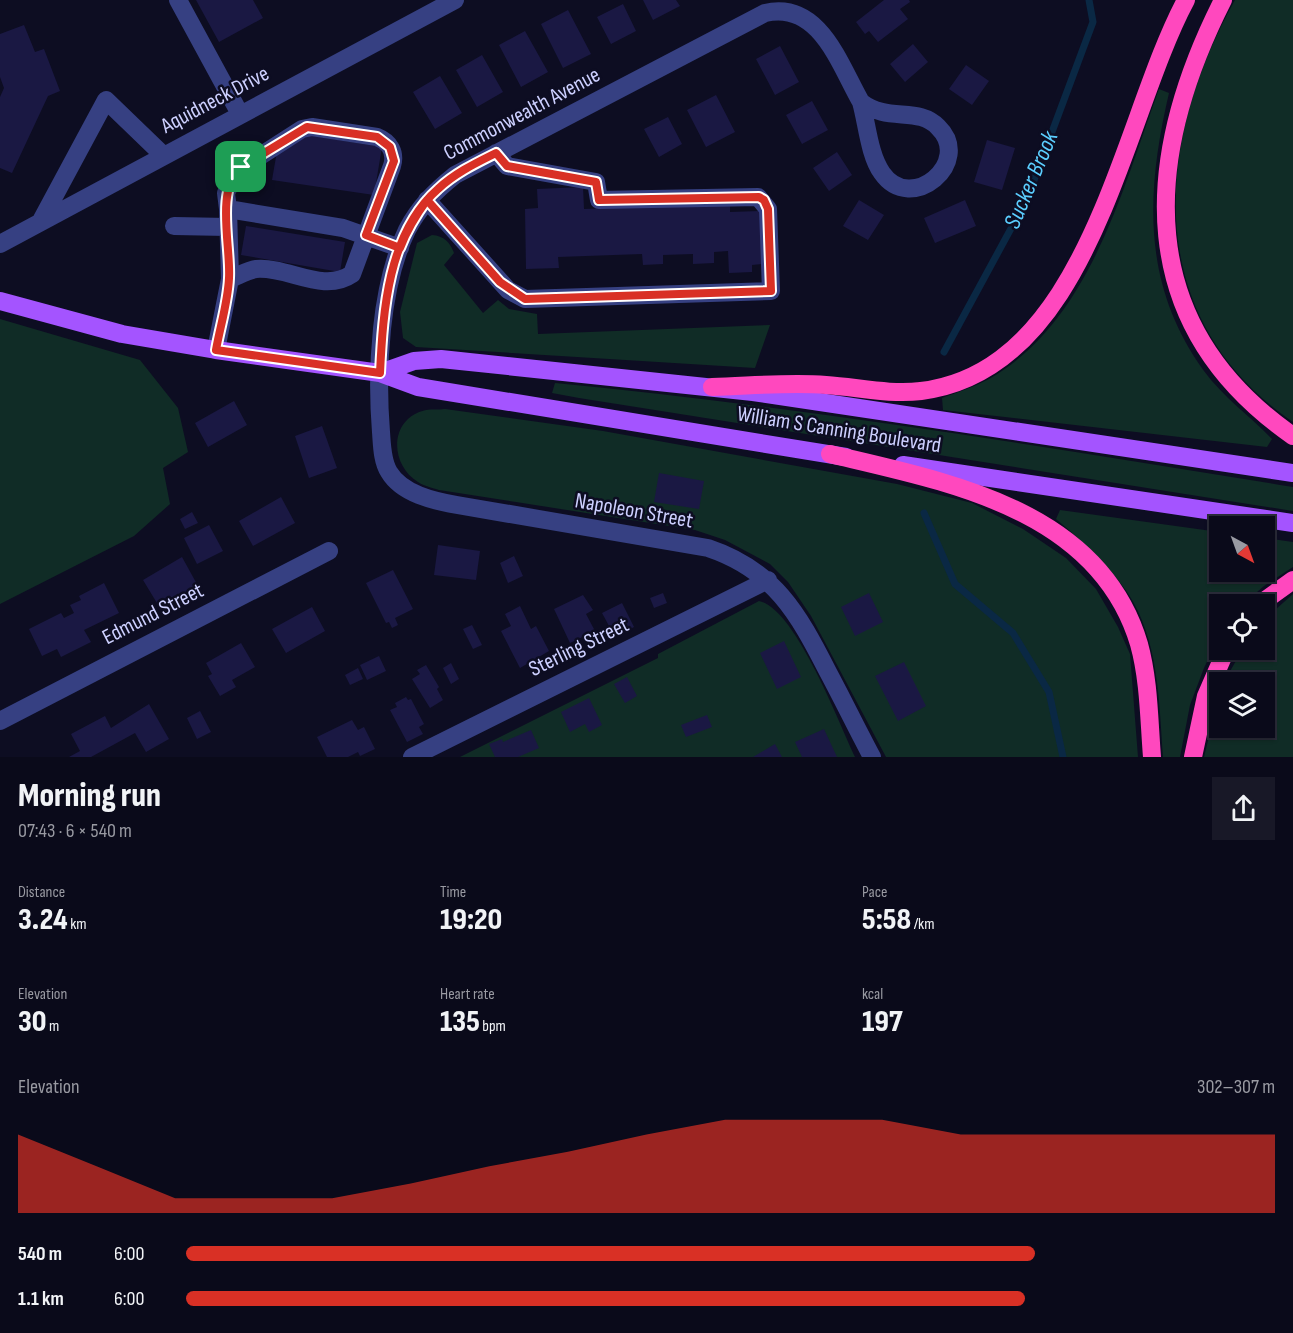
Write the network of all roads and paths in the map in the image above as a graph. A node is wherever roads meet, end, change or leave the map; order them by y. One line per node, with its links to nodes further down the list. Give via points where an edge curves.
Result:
1 (178, 0): 6 (street)
2 (455, 0): 6 (street, Aquidneck Drive)
3 (1186, 0): 20 (highway, via 1081,258 1050,307 1009,350 963,379 922,391 798,384)
4 (1222, 0): 21 (highway, via 1198,54 1176,123 1166,196 1171,272 1183,308 1221,369 1245,398)
5 (861, 102): 5 (street, via 876,161 888,180 899,186 922,187 941,174 948,151 940,128 919,116 876,112); 7 (street, Commonwealth Avenue, via 824,32 808,15 786,8 765,13)
6 (240, 114): 8 (street, Aquidneck Drive)
7 (496, 153): 9 (street, Commonwealth Avenue, via 455,176); 9 (street, via 507,166 596,182 599,200 759,197 768,209 771,291 525,299 500,282)
8 (163, 155): 11 (street, Aquidneck Drive); 11 (street, via 106,100)
9 (427, 200): 15 (street, Commonwealth Avenue)
10 (228, 218): 12 (street); 13 (street, via 344,228); 13 (street, via 226,193 237,171 298,130 312,128 377,137 390,147 394,161); 16 (street)
11 (42, 219): 14 (street, Aquidneck Drive)
12 (174, 226)
13 (366, 235): 15 (street); 16 (street, via 357,265 344,279 327,281 256,269)
14 (0, 244)
15 (400, 248): 19 (street, Commonwealth Avenue, via 388,297)
16 (230, 279): 18 (street)
17 (0, 301): 18 (main road, William S Canning Boulevard, via 85,326)
18 (216, 350): 19 (main road, William S Canning Boulevard)
19 (380, 373): 20 (main road, William S Canning Boulevard, via 414,362 441,359); 22 (main road, William S Canning Boulevard, via 418,387); 26 (street, Napoleon Street, via 385,464 393,478 409,490 457,506 708,548 732,556)
20 (712, 387): 23 (main road, William S Canning Boulevard)
21 (1293, 436)
22 (830, 454): 24 (main road, William S Canning Boulevard); 33 (highway, via 991,497 1042,524 1091,564 1126,611 1139,646)
23 (1293, 473)
24 (1293, 523)
25 (329, 551): 30 (street, Edmund Street)
26 (768, 580): 31 (street, Sterling Street); 32 (street, Napoleon Street, via 807,631)
27 (1293, 580): 28 (highway)
28 (1274, 594)
29 (1222, 660): 34 (highway, via 1206,696)
30 (0, 721)
31 (412, 757)
32 (872, 757)
33 (1152, 757)
34 (1192, 757)

